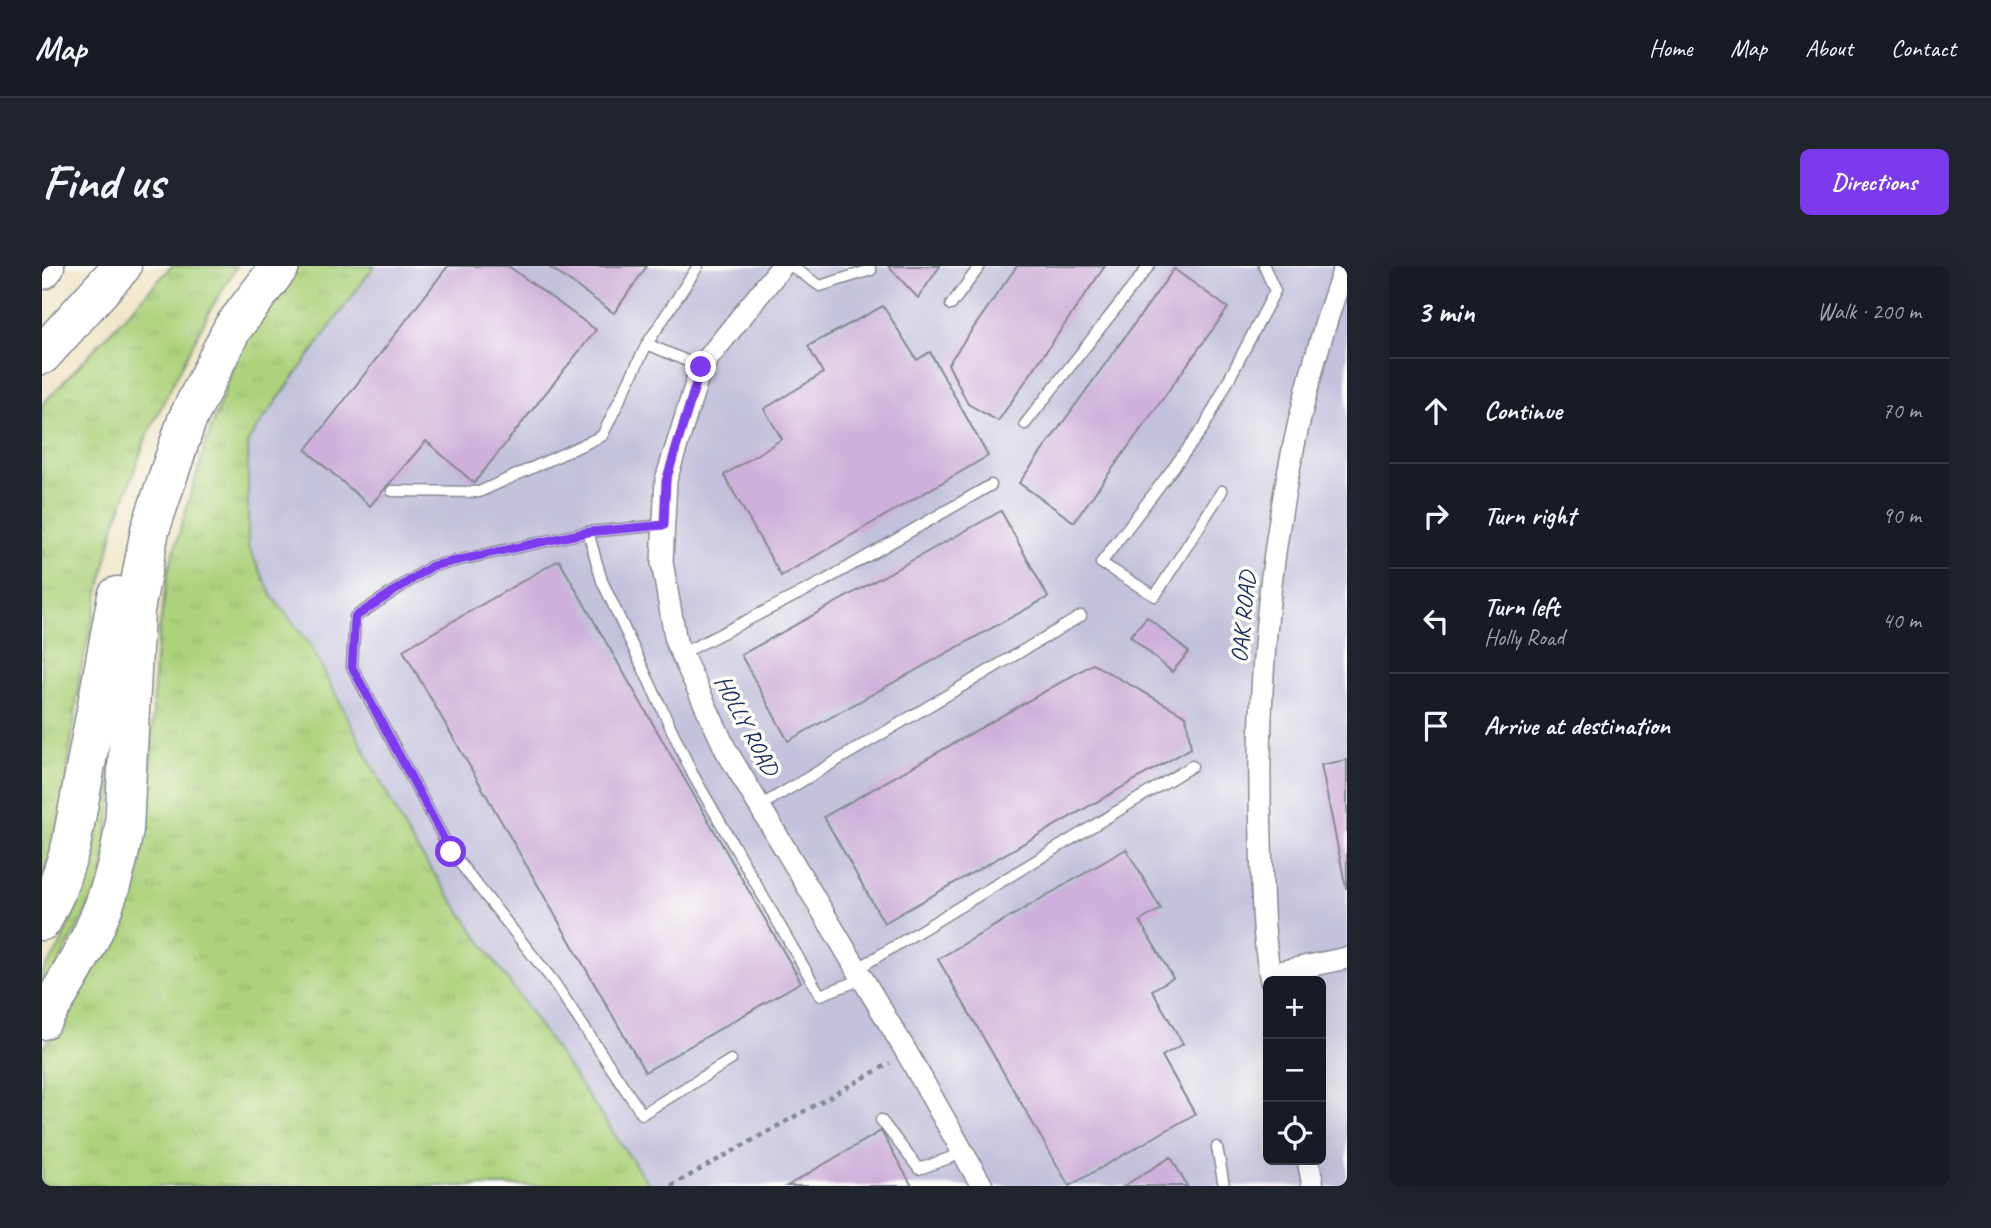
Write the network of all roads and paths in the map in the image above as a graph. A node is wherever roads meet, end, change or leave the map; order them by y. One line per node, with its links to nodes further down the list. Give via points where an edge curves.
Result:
1 (122, 266): 15 (highway)
2 (254, 266): 27 (highway, via 229,303 180,400 144,492 116,598 71,846)
3 (279, 266): 32 (highway, via 232,330 198,397 150,530 135,610 119,864 92,938)
4 (698, 266): 14 (lane)
5 (782, 266): 16 (street, HOLLY ROAD)
6 (791, 266): 11 (lane, via 820,286)
7 (980, 266): 12 (lane)
8 (1149, 266): 17 (lane)
9 (1264, 266): 20 (lane, via 1275,291 1204,427 1101,564 1155,596)
10 (1346, 266): 13 (street, OAK ROAD)
11 (871, 270)
12 (951, 305)
13 (1339, 309): 30 (street, OAK ROAD, via 1309,381 1285,489 1267,624 1258,761)
14 (647, 345): 16 (lane); 19 (lane, via 602,436 479,492)
15 (42, 355)
16 (701, 367): 21 (street, HOLLY ROAD, via 666,481)
17 (1025, 424)
18 (991, 485): 24 (lane, via 824,581)
19 (391, 491)
20 (1222, 491)
21 (664, 525): 22 (lane); 24 (street, HOLLY ROAD, via 662,562)
22 (588, 532): 29 (lane, via 602,581 693,775 820,995); 34 (lane, via 432,566 355,617 352,667 451,852 553,981 642,1114)
23 (1081, 616): 26 (lane)
24 (681, 654): 26 (street, HOLLY ROAD, via 726,750)
25 (1192, 766): 29 (lane)
26 (760, 806): 29 (street, HOLLY ROAD)
27 (42, 920)
28 (1347, 958): 31 (street)
29 (860, 974): 33 (street, HOLLY ROAD)
30 (1271, 976)
31 (1279, 976)
32 (42, 1020)
33 (907, 1053): 37 (street, HOLLY ROAD); 39 (path)
34 (731, 1060)
35 (881, 1121): 37 (lane, via 919,1170)
36 (1217, 1147): 41 (lane)
37 (964, 1153): 40 (street, HOLLY ROAD)
38 (1309, 1165): 42 (street)
39 (671, 1186)
40 (982, 1186)
41 (1224, 1186)
42 (1313, 1186)

